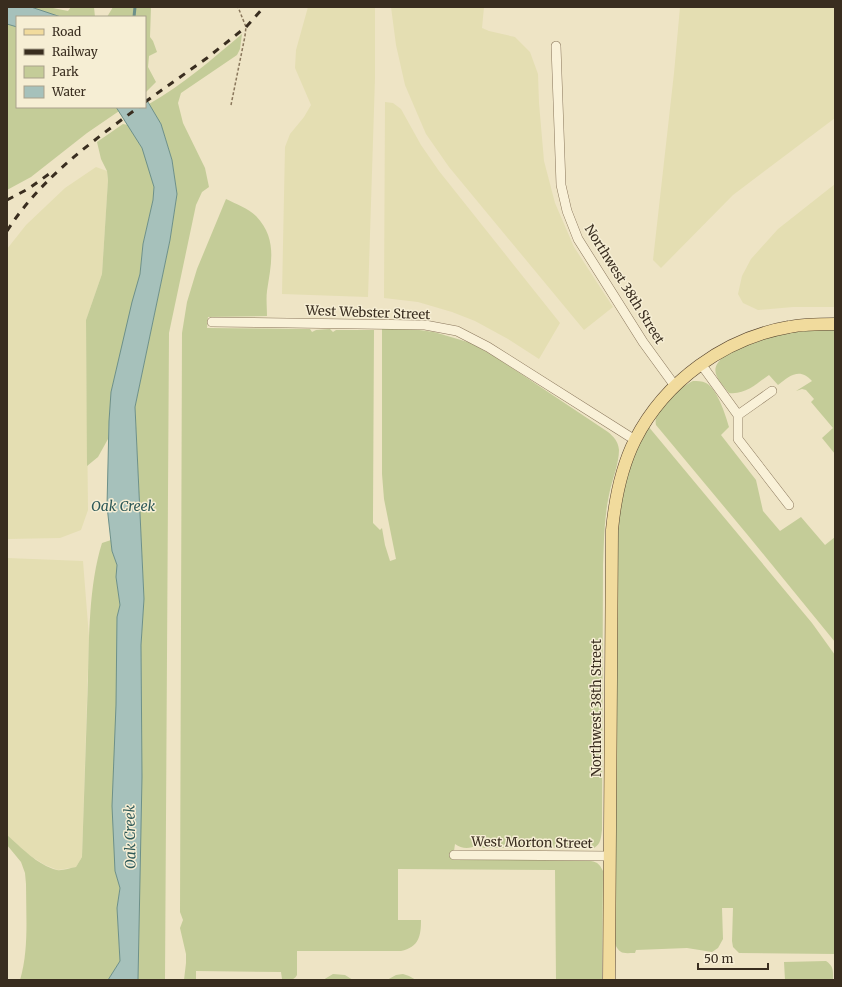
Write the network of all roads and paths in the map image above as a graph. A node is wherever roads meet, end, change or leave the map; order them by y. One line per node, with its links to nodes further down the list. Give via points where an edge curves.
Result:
1 (238, 7): 3 (path, via 246,27 246,36)
2 (556, 46): 7 (street, Northwest 38th Street, via 560,185 567,211 578,239 643,342)
3 (231, 105)
4 (212, 322): 10 (street, West Webster Street, via 417,325 457,331 488,346)
5 (835, 324): 6 (main road, Northwest 38th Street, via 790,326 768,331 727,347)
6 (701, 364): 7 (main road, Northwest 38th Street); 9 (street)
7 (675, 386): 10 (main road, Northwest 38th Street, via 648,417)
8 (772, 391): 9 (street)
9 (738, 416): 11 (street, via 738,439)
10 (635, 440): 13 (main road, Northwest 38th Street, via 618,489 612,530)
11 (790, 504)
12 (454, 855): 13 (street, West Morton Street)
13 (610, 856): 14 (main road, Northwest 38th Street)
14 (609, 980)

